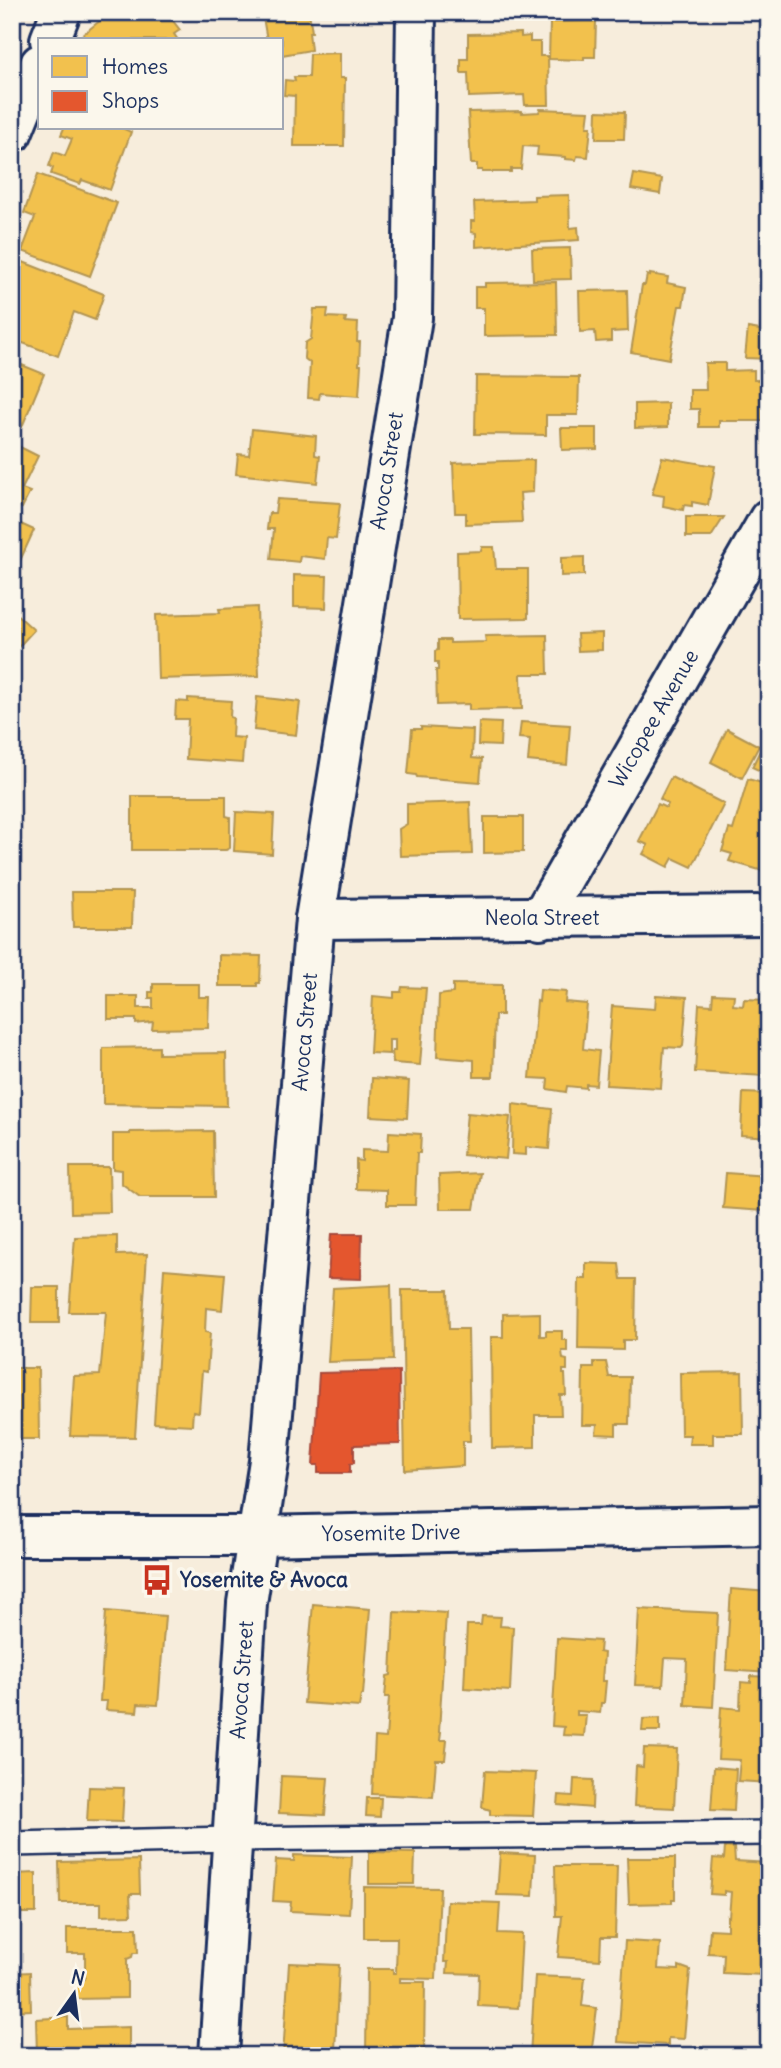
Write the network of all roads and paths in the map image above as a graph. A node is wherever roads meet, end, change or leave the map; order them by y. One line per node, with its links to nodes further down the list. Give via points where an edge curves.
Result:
1 (61, 12): 3 (street)
2 (416, 12): 8 (street, Avoca Street, via 412,318)
3 (51, 38)
4 (38, 69): 5 (street)
5 (12, 132)
6 (769, 519): 9 (street, Wicopee Avenue)
7 (769, 915): 9 (street, Neola Street)
8 (315, 919): 9 (street, Neola Street); 12 (street, Avoca Street, via 269,1461)
9 (540, 919)
10 (769, 1525): 12 (street, Yosemite Drive)
11 (12, 1536): 12 (street, Yosemite Drive)
12 (258, 1536): 14 (street, Avoca Street, via 247,1603)
13 (769, 1833): 14 (lane)
14 (232, 1839): 15 (lane); 16 (street, Avoca Street)
15 (12, 1844)
16 (219, 2056)

